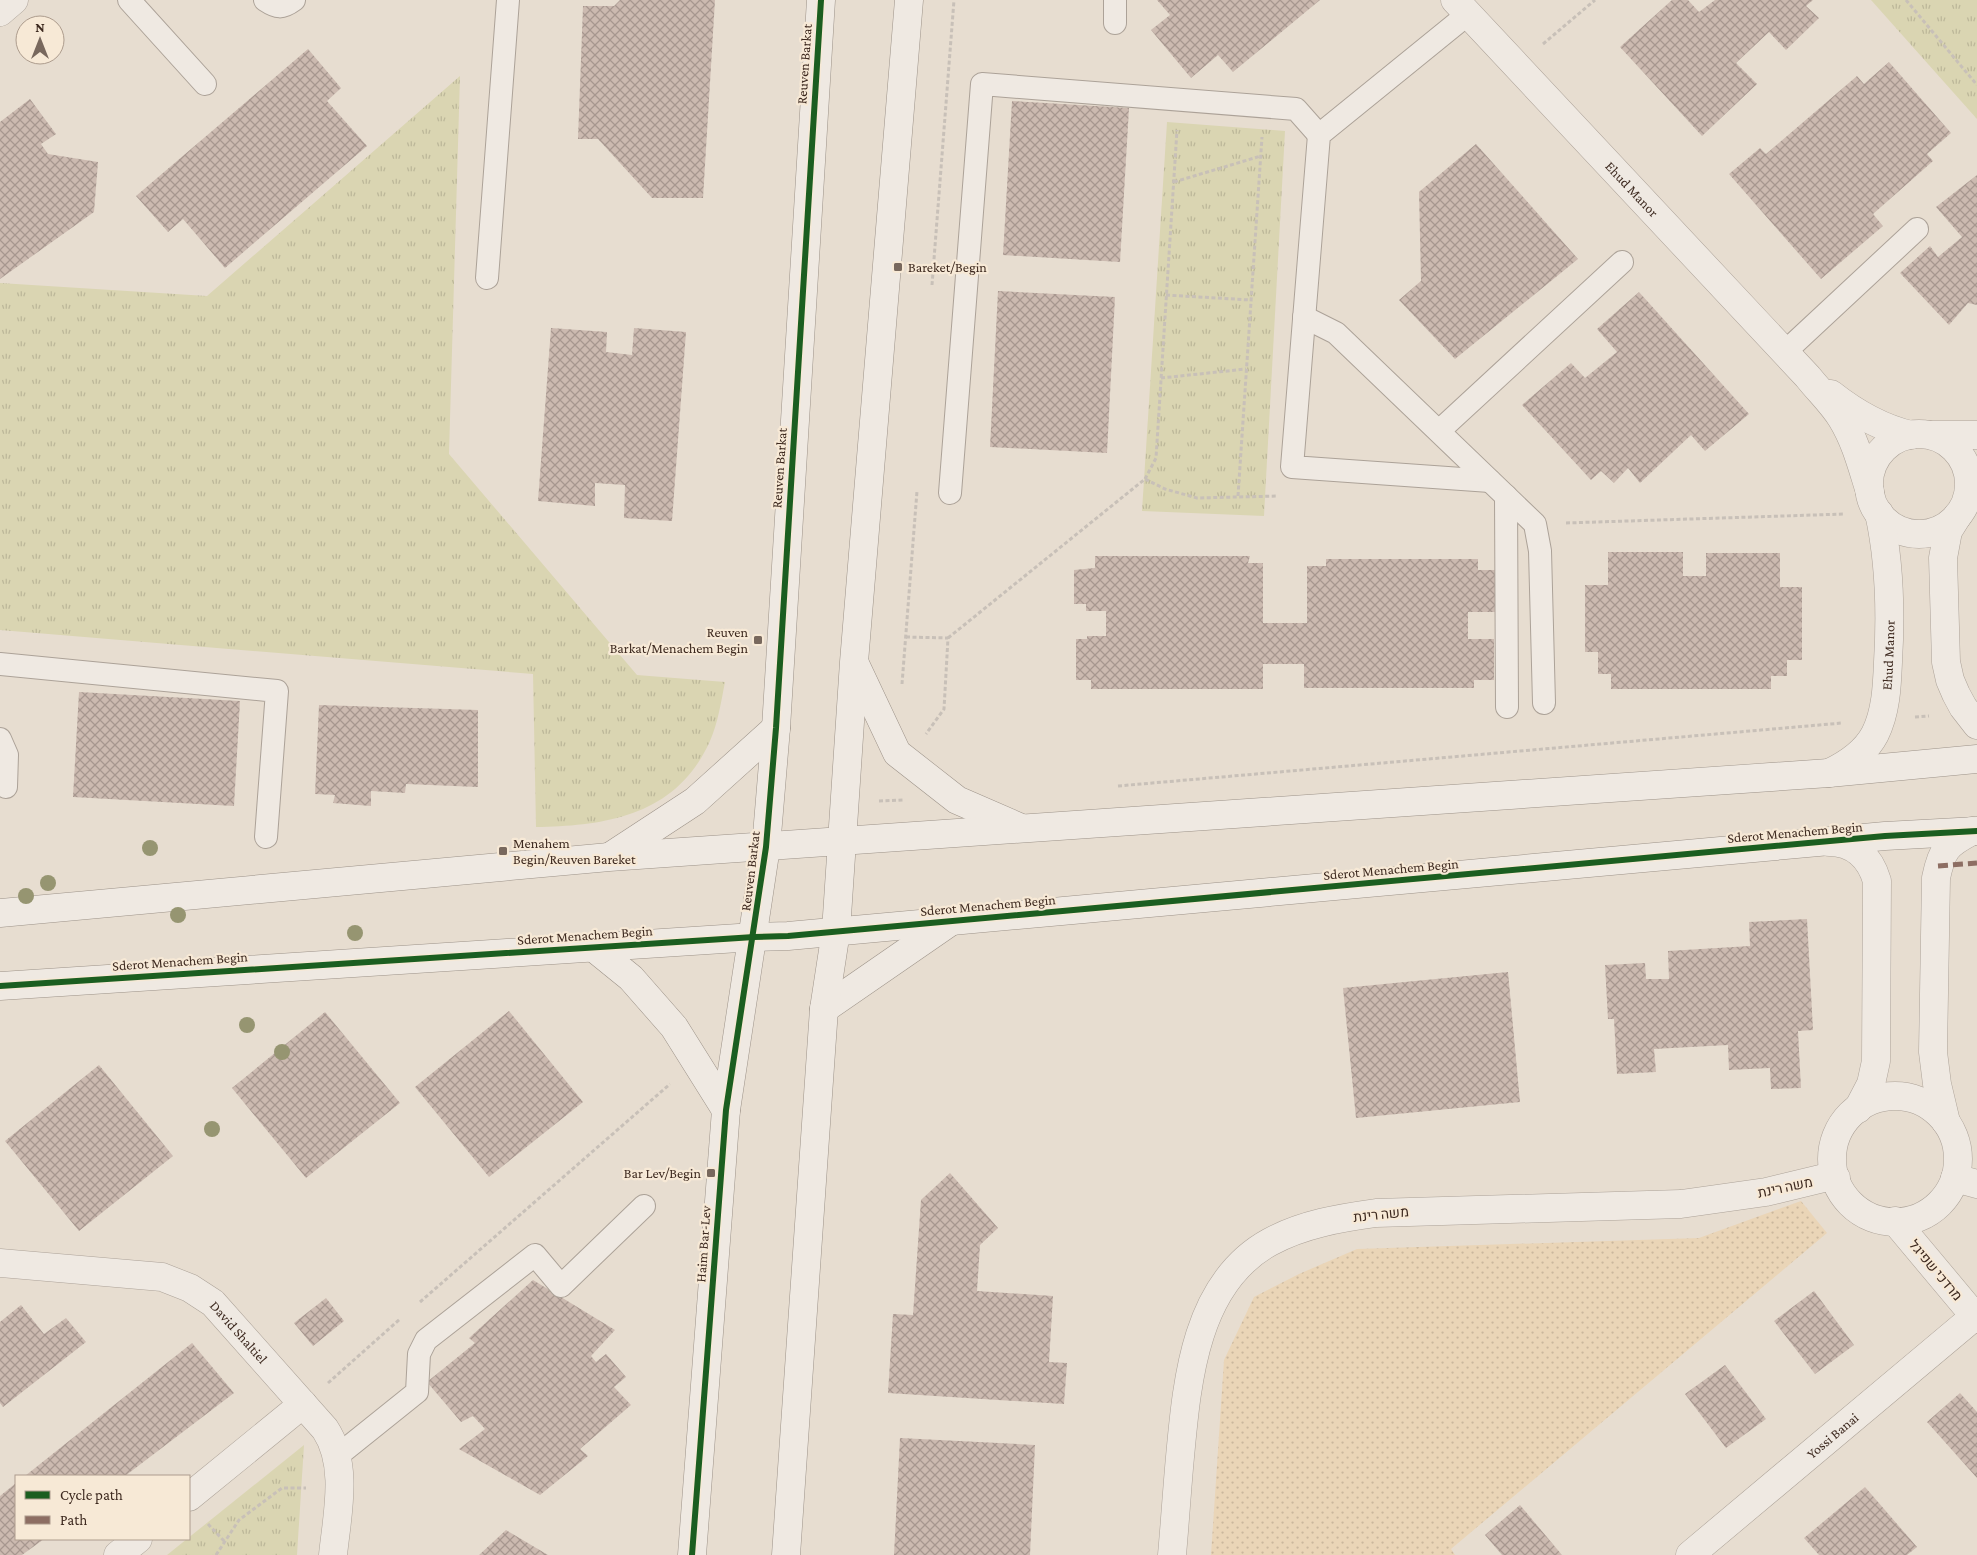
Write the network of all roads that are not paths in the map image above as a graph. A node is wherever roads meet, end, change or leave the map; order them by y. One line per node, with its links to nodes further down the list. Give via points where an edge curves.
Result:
1 (14, 0): 10 (street)
2 (129, 0): 12 (lane)
3 (265, 0): 4 (lane, via 275,6 286,6)
4 (294, 0)
5 (508, 0): 16 (lane)
6 (821, 0): 33 (street, Reuven Barkat)
7 (909, 0): 28 (street)
8 (1115, 0): 11 (lane)
9 (1462, 7): 13 (lane); 18 (street, Ehud Manor)
10 (0, 12)
11 (1115, 23)
12 (205, 84)
13 (1319, 135): 17 (lane); 24 (lane, via 1296,109 982,84)
14 (1917, 229): 18 (lane)
15 (1622, 262): 20 (lane)
16 (487, 278)
17 (1304, 317): 20 (lane, via 1336,333); 23 (lane, via 1292,467)
18 (1785, 352): 19 (street, Ehud Manor)
19 (1808, 376): 21 (street, Ehud Manor, via 1844,404 1886,428); 27 (street, Ehud Manor, via 1848,430)
20 (1439, 432): 23 (lane)
21 (1919, 435): 22 (street); 25 (street, via 1948,444 1959,454 1968,476); 27 (street, via 1890,444 1879,454 1870,476)
22 (1977, 435)
23 (1490, 481): 26 (lane)
24 (950, 493)
25 (1968, 495): 27 (street, via 1942,528 1919,534 1896,528); 32 (street, via 1948,531 1943,558 1946,662 1956,694)
26 (1506, 496): 30 (lane, via 1535,524 1540,551); 31 (lane)
27 (1874, 503): 36 (street, Ehud Manor, via 1886,548 1890,598 1886,691 1875,734 1864,750 1845,766)
28 (854, 662): 38 (street, via 897,753 957,800); 41 (street)
29 (0, 664): 40 (lane, via 277,691)
30 (1544, 703)
31 (1507, 707)
32 (1972, 719)
33 (776, 728): 43 (street, Reuven Barkat); 44 (street, via 695,802)
34 (0, 739): 37 (lane, via 7,755)
35 (1977, 759): 36 (street)
36 (1830, 773): 38 (street)
37 (6, 787)
38 (1023, 829): 41 (street)
39 (1975, 831): 42 (street, Sderot Menachem Begin); 54 (street, via 1953,841 1947,848 1936,878 1933,1052)
40 (266, 837)
41 (842, 841): 43 (street); 47 (street)
42 (1829, 842): 46 (street, Sderot Menachem Begin); 52 (street, via 1841,842 1857,851 1870,863 1877,881 1876,1061 1872,1084)
43 (766, 847): 44 (street); 48 (street, Reuven Barkat)
44 (609, 857): 45 (street)
45 (0, 914)
46 (951, 921): 47 (street, Sderot Menachem Begin); 51 (street, Sderot Menachem Begin)
47 (836, 931): 48 (street, Sderot Menachem Begin); 51 (street)
48 (754, 937): 49 (street, Sderot Menachem Begin); 53 (street, Haim Bar-Lev)
49 (594, 948): 50 (street, Sderot Menachem Begin); 53 (street, via 638,985 674,1027)
50 (0, 986)
51 (824, 1009): 68 (street)
52 (1858, 1108): 54 (street, via 1876,1099 1906,1097 1925,1103); 55 (street, via 1836,1139 1833,1159)
53 (726, 1110): 67 (street, Haim Bar-Lev)
54 (1946, 1122): 56 (street, via 1958,1148 1958,1169)
55 (1836, 1178): 58 (street, via 1845,1196 1858,1209 1876,1218); 69 (street, משה רינת, via 1681,1204 1376,1213 1300,1228 1270,1242 1244,1261 1223,1286 1206,1318 1193,1358 1184,1406)
56 (1966, 1181): 58 (street, via 1933,1209 1915,1218)
57 (644, 1206): 62 (lane, via 561,1286 535,1254 426,1340 419,1354 417,1392)
58 (1895, 1222): 60 (street, מרדכי שפיגל)
59 (0, 1263): 61 (street, David Shaltiel, via 154,1276 190,1288 218,1308)
60 (1976, 1318): 70 (street, Yossi Banai)
61 (303, 1404): 62 (street, David Shaltiel, via 329,1435); 63 (street)
62 (336, 1457): 66 (street, David Shaltiel, via 338,1489)
63 (190, 1496)
64 (137, 1540): 65 (street)
65 (118, 1555)
66 (333, 1555)
67 (692, 1555)
68 (786, 1555)
69 (1172, 1555)
70 (1690, 1555)

